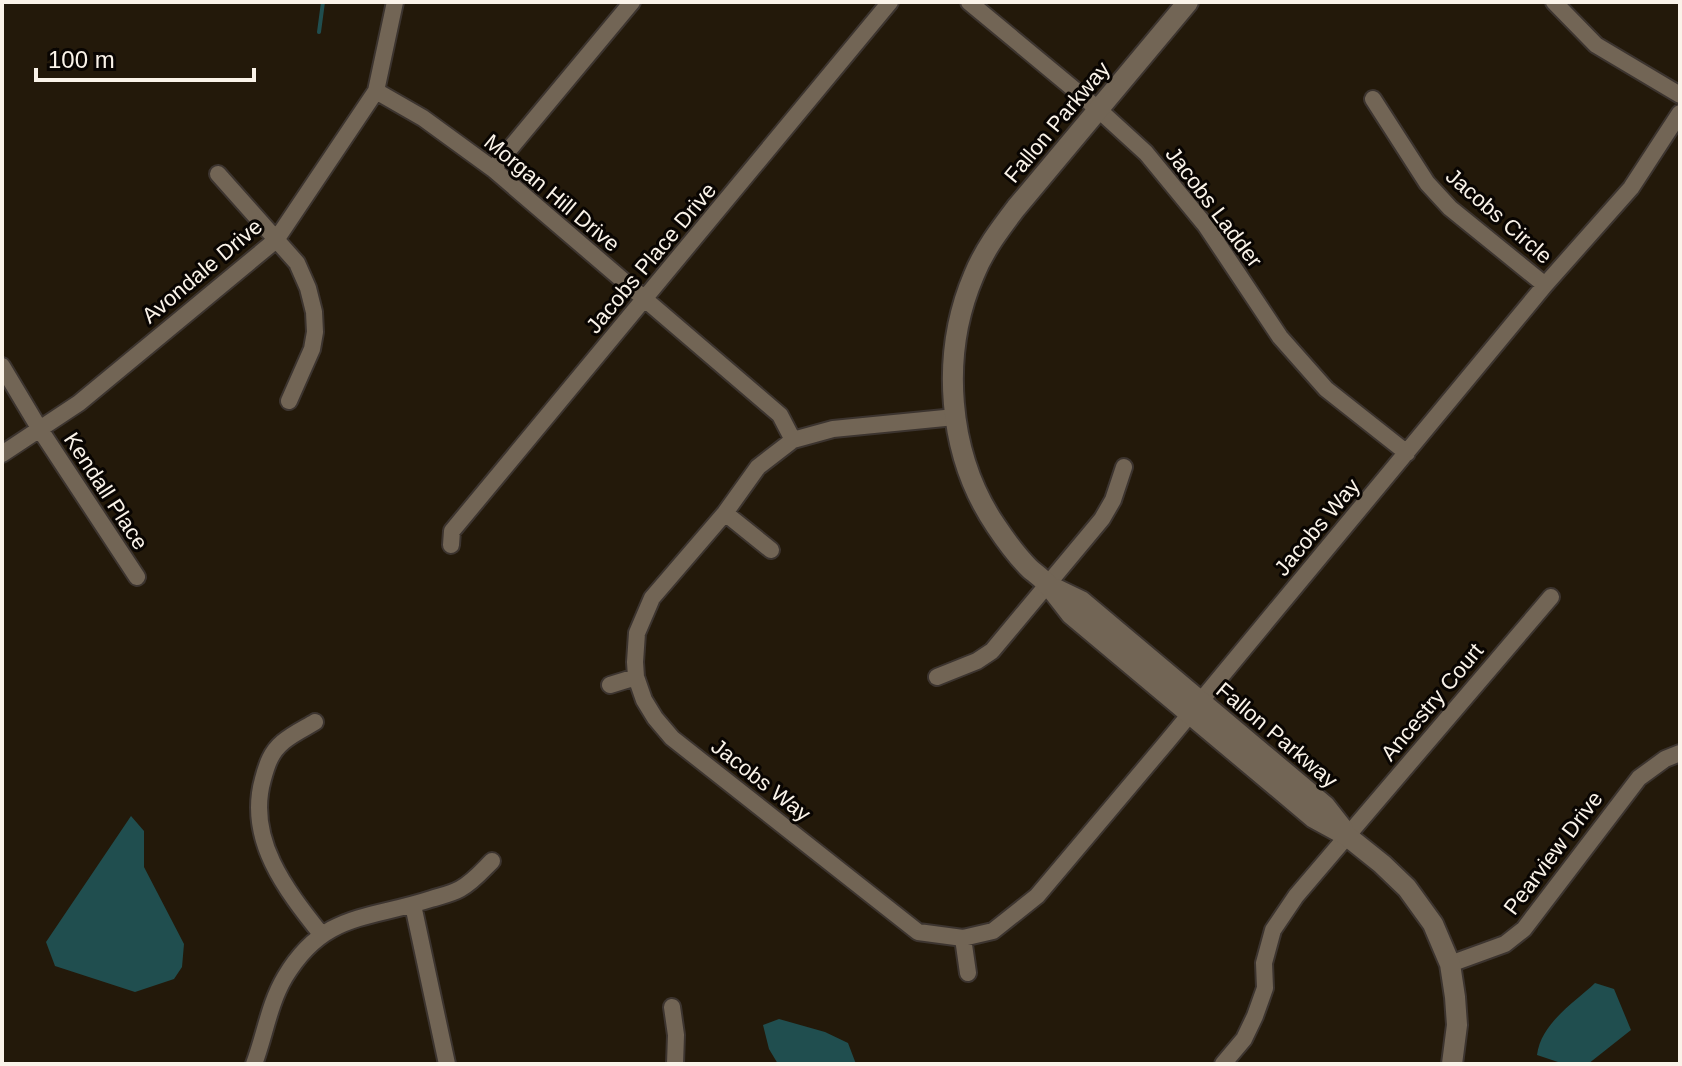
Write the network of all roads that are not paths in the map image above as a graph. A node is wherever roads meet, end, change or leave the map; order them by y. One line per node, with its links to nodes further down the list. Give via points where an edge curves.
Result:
1 (395, 2): 7 (street, Avondale Drive)
2 (632, 2): 12 (street)
3 (890, 2): 16 (street, Jacobs Place Drive)
4 (969, 2): 10 (street, Jacobs Ladder)
5 (1188, 2): 10 (street, Fallon Parkway)
6 (1554, 2): 8 (street, via 1596,45)
7 (376, 91): 12 (street, Morgan Hill Drive); 14 (street, Avondale Drive)
8 (1680, 95)
9 (1373, 99): 15 (street, Jacobs Circle, via 1427,183 1450,208)
10 (1099, 110): 19 (street, Fallon Parkway, via 1016,208 974,275 958,322); 22 (street, Jacobs Ladder, via 1181,195 1280,337 1326,389)
11 (1680, 113): 15 (street, Jacobs Way, via 1631,188)
12 (493, 169): 16 (street, Morgan Hill Drive)
13 (218, 174): 14 (street)
14 (276, 240): 18 (street, via 297,263 314,312 312,349); 20 (street, Avondale Drive, via 79,403)
15 (1545, 285): 22 (street, Jacobs Way)
16 (645, 300): 21 (street, Morgan Hill Drive, via 780,415); 26 (street, Jacobs Place Drive, via 452,531)
17 (2, 366): 20 (street)
18 (289, 401)
19 (955, 417): 21 (street, Jacobs Way, via 833,429); 29 (street, Fallon Parkway, via 965,465 980,499 1011,547)
20 (39, 428): 23 (street, Avondale Drive); 28 (street, Kendall Place)
21 (793, 440): 25 (street, Jacobs Way, via 758,467)
22 (1407, 453): 34 (street, Jacobs Way)
23 (2, 454)
24 (1124, 467): 29 (street, via 1102,519)
25 (725, 513): 27 (street); 31 (street, Jacobs Way, via 652,598 637,633)
26 (451, 545)
27 (771, 550)
28 (137, 577)
29 (1048, 585): 32 (street, via 992,651); 34 (street, Fallon Parkway, via 1081,601)
30 (1551, 597): 37 (street, Ancestry Court)
31 (636, 677): 33 (street); 41 (street, Jacobs Way, via 644,700 672,738 918,932)
32 (937, 677)
33 (610, 685)
34 (1195, 708): 37 (street, Fallon Parkway, via 1325,806); 41 (street, Jacobs Way, via 1037,896 993,931)
35 (315, 722): 40 (street, via 284,741 269,758 259,814 263,843 275,870)
36 (1680, 753): 42 (street, Pearview Drive, via 1639,778 1524,929 1505,944)
37 (1347, 836): 42 (street, Fallon Parkway, via 1407,888 1433,924); 48 (street, Ancestry Court, via 1273,930 1264,963 1265,988 1255,1016)
38 (492, 861): 39 (street, via 459,890)
39 (413, 905): 40 (street, via 343,922); 46 (street)
40 (321, 934): 45 (street, via 284,978)
41 (963, 938): 43 (street)
42 (1450, 964): 49 (street, Fallon Parkway, via 1457,1025)
43 (968, 973)
44 (672, 1007): 47 (street)
45 (254, 1064)
46 (447, 1064)
47 (675, 1064)
48 (1223, 1064)
49 (1452, 1064)

